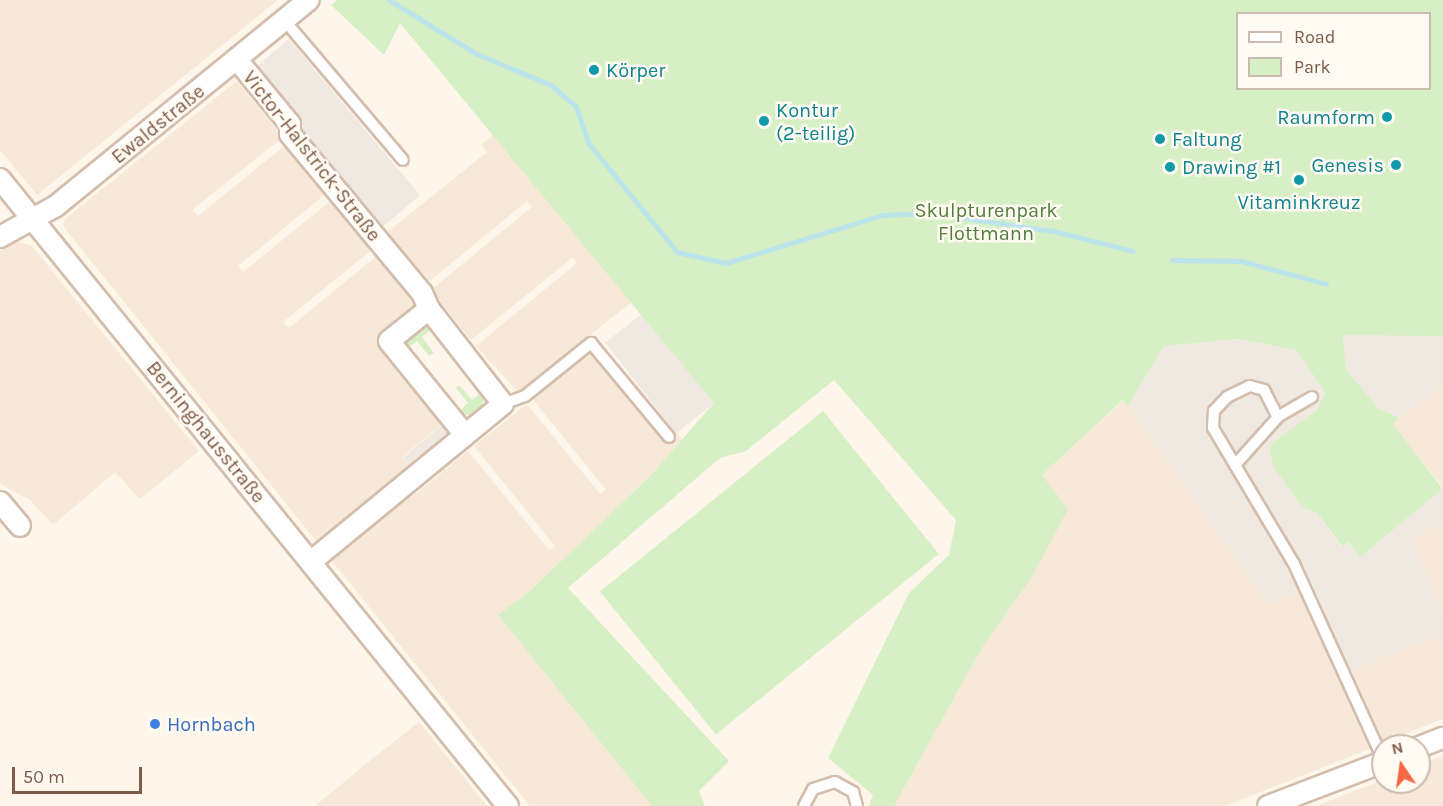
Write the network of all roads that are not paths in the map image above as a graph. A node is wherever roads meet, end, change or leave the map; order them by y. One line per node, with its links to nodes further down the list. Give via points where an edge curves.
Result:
1 (309, 0): 2 (street, Ewaldstraße)
2 (285, 21): 3 (street, Ewaldstraße); 4 (lane)
3 (238, 61): 6 (street, Ewaldstraße, via 56,206); 8 (street, Victor-Halstrick-Straße, via 290,124 290,134 422,293)
4 (403, 160)
5 (0, 179): 6 (street, Berninghausstraße)
6 (33, 219): 7 (street, Ewaldstraße); 17 (street, Berninghausstraße)
7 (0, 237)
8 (429, 309): 10 (street, Victor-Halstrick-Straße); 12 (street, via 390,341)
9 (1312, 397): 11 (lane)
10 (503, 404): 12 (street); 13 (lane, via 525,396 591,343)
11 (1278, 417): 14 (lane); 14 (lane, via 1264,390 1250,386 1227,397 1214,411 1213,428)
12 (465, 435): 17 (street)
13 (669, 437)
14 (1235, 465): 18 (lane, via 1294,564)
15 (0, 502): 16 (street)
16 (20, 526)
17 (312, 561): 20 (street, Berninghausstraße)
18 (1371, 734)
19 (1371, 765): 23 (street)
20 (508, 806)
21 (804, 806): 22 (lane, via 813,789 835,782 853,792)
22 (857, 806)
23 (1268, 806)

